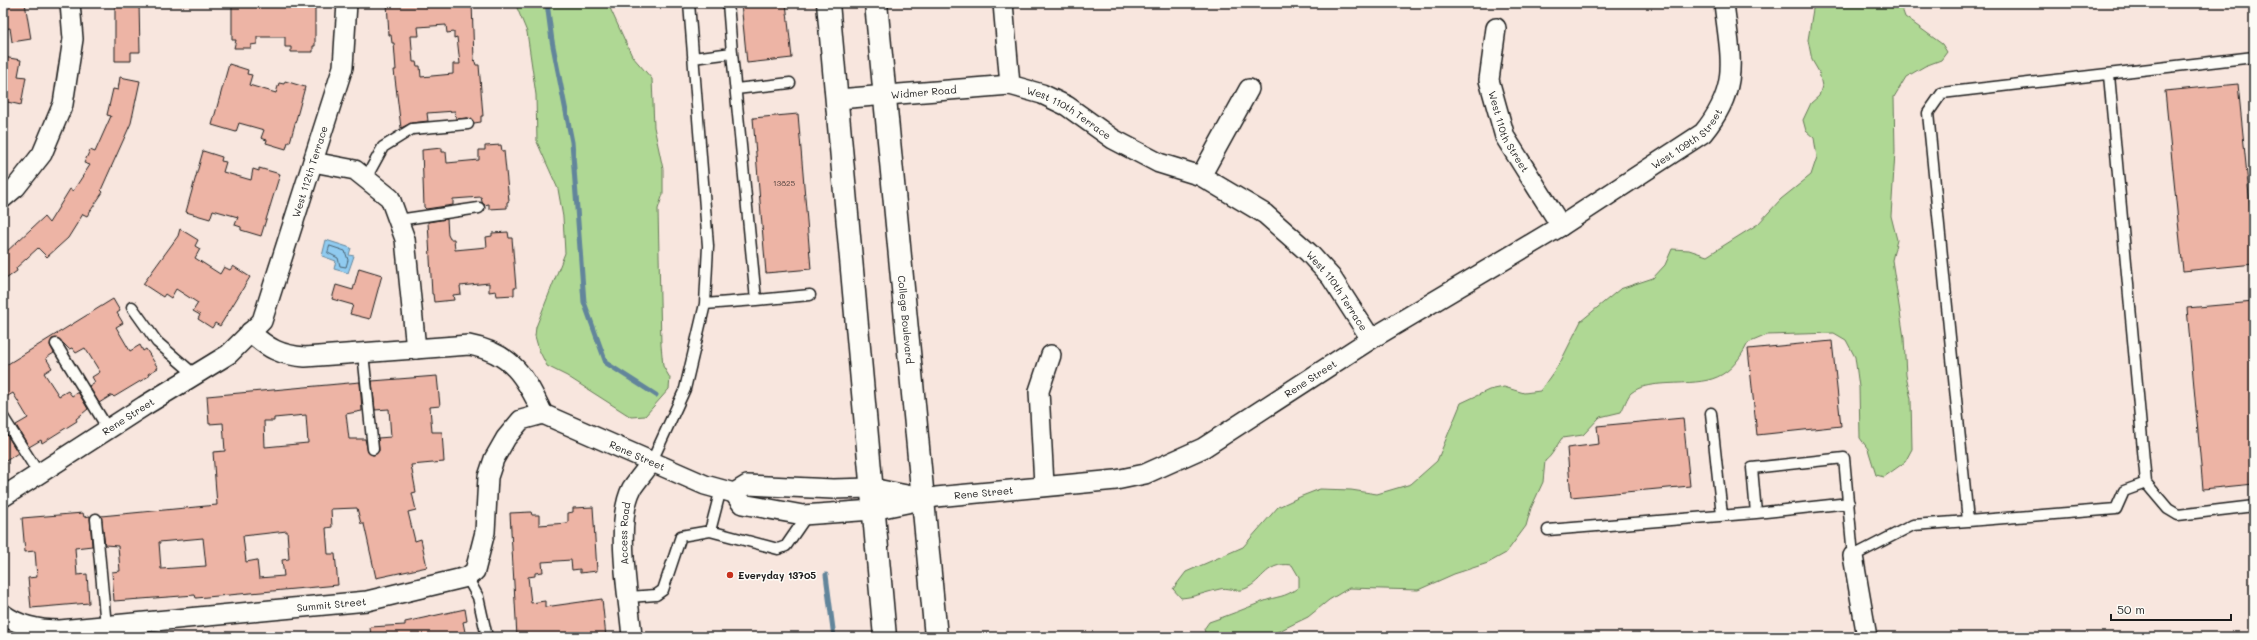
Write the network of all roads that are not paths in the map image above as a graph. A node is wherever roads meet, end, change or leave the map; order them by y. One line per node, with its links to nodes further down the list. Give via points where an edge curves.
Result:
1 (70, 3): 24 (street, via 73,39 63,104 42,154 16,187)
2 (347, 3): 21 (street, West 112th Terrace, via 343,67)
3 (689, 3): 12 (lane)
4 (728, 3): 10 (lane)
5 (828, 3): 19 (main road)
6 (876, 3): 18 (main road, College Boulevard)
7 (1003, 3): 15 (street)
8 (1724, 3): 27 (street, West 109th Street, via 1731,66 1727,93 1718,116 1703,133 1680,150)
9 (1496, 28): 27 (street, West 110th Street, via 1489,80 1505,137)
10 (732, 53): 12 (lane); 17 (lane)
11 (2254, 57): 13 (lane)
12 (693, 58): 30 (lane, via 708,246)
13 (2109, 75): 46 (lane); 59 (lane, via 1942,93 1928,113)
14 (790, 83): 17 (lane)
15 (1010, 85): 18 (street, Widmer Road); 22 (street, West 110th Terrace, via 1042,94 1067,106 1113,139 1159,163)
16 (1249, 89): 22 (street)
17 (736, 90): 29 (lane)
18 (885, 94): 19 (street, Widmer Road); 51 (main road, College Boulevard)
19 (838, 99): 48 (main road)
20 (468, 124): 23 (lane, via 412,129 383,147)
21 (313, 162): 23 (street, via 355,170); 32 (street, West 112th Terrace, via 262,321)
22 (1201, 176): 33 (street, West 110th Terrace, via 1265,214 1309,252 1331,277)
23 (366, 178): 26 (street, via 390,198)
24 (3, 198)
25 (479, 208): 26 (lane)
26 (398, 220): 35 (street, via 405,239)
27 (1561, 226): 33 (street, Rene Street)
28 (810, 295): 29 (lane)
29 (756, 300): 30 (lane)
30 (705, 304): 44 (lane, via 685,389)
31 (132, 307): 38 (lane, via 157,342)
32 (250, 332): 36 (street, via 265,346 285,355 305,357); 38 (street, Rene Street, via 229,354)
33 (1371, 339): 47 (street, Rene Street, via 1203,448 1173,463 1145,474 1116,480)
34 (56, 344): 42 (lane)
35 (416, 348): 36 (street); 40 (street, via 469,344 488,348 517,368)
36 (363, 353): 43 (lane)
37 (1051, 355): 47 (street, via 1039,391)
38 (195, 374): 42 (street, Rene Street)
39 (1711, 413): 57 (lane)
40 (543, 414): 44 (street, Rene Street); 63 (street, via 521,420 506,438 494,459 488,477 486,532 475,571)
41 (3, 417): 45 (lane)
42 (108, 429): 45 (street, Rene Street)
43 (373, 449)
44 (652, 461): 49 (street, Rene Street); 64 (street, Access Road, via 632,489 625,512 623,537)
45 (39, 474): 50 (street, Rene Street)
46 (2146, 483): 53 (lane, via 2168,509 2178,515); 59 (lane, via 2124,491 2116,509)
47 (1044, 485): 51 (street, Rene Street)
48 (871, 488): 49 (street, Rene Street, via 747,485); 51 (street, Rene Street); 54 (main road)
49 (728, 491): 56 (street, Rene Street, via 742,504); 61 (lane)
50 (3, 497)
51 (922, 498): 54 (street, Rene Street); 70 (main road, College Boulevard)
52 (1849, 503): 55 (lane); 55 (lane, via 1844,458 1752,468); 62 (lane)
53 (2254, 506)
54 (873, 510): 56 (street, Rene Street); 69 (main road)
55 (1756, 513): 57 (lane)
56 (808, 514): 61 (lane, via 786,546 778,549)
57 (1722, 515): 60 (lane)
58 (96, 519): 66 (lane)
59 (1968, 521): 62 (lane, via 1913,525)
60 (1548, 530)
61 (710, 531): 64 (lane, via 681,536 663,590 656,596)
62 (1854, 556): 71 (street)
63 (467, 577): 66 (street, Summit Street, via 367,601); 67 (lane, via 478,597)
64 (629, 597): 68 (street, Access Road)
65 (4, 618): 66 (street, Summit Street, via 41,630)
66 (106, 626)
67 (487, 637)
68 (632, 637)
69 (885, 637)
70 (936, 637)
71 (1867, 637)

